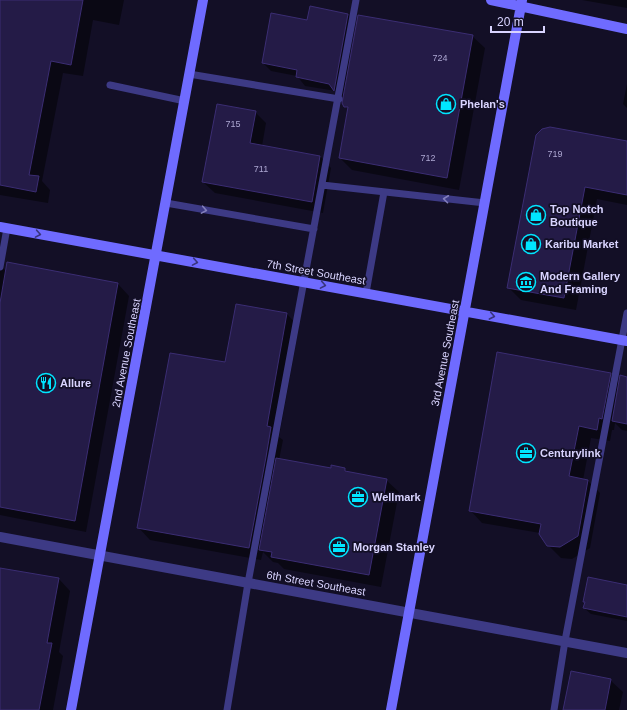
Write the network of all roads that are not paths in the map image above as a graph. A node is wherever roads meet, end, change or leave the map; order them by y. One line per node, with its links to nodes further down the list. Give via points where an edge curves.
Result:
1 (203, 0): 6 (main road, 2nd Avenue Southeast)
2 (356, 0): 8 (lane)
3 (491, 0): 4 (main road)
4 (522, 3): 5 (main road); 13 (main road, 3rd Avenue Southeast)
5 (627, 29)
6 (189, 74): 8 (lane); 9 (main road, 2nd Avenue Southeast)
7 (110, 85): 9 (lane)
8 (338, 99): 10 (lane)
9 (185, 101): 12 (main road, 2nd Avenue Southeast)
10 (322, 185): 11 (lane); 15 (lane)
11 (384, 192): 13 (lane, one-way to 11); 19 (lane)
12 (166, 203): 15 (lane, one-way to 15); 16 (main road, 2nd Avenue Southeast)
13 (485, 203): 20 (main road, 3rd Avenue Southeast)
14 (4, 227): 16 (main road, 7th Street Southeast, one-way to 16); 17 (lane)
15 (314, 229): 18 (lane)
16 (156, 255): 18 (main road, 7th Street Southeast, one-way to 18); 24 (main road, 2nd Avenue Southeast)
17 (0, 267)
18 (304, 282): 19 (main road, 7th Street Southeast, one-way to 19); 25 (lane)
19 (366, 293): 20 (main road, 7th Street Southeast)
20 (465, 311): 22 (main road, 7th Street Southeast, one-way to 22); 26 (main road, 3rd Avenue Southeast)
21 (627, 313): 22 (lane)
22 (624, 341): 27 (lane)
23 (0, 537): 24 (street, 6th Street Southeast)
24 (100, 556): 25 (street, 6th Street Southeast); 29 (main road, 2nd Avenue Southeast)
25 (248, 583): 26 (street, 6th Street Southeast); 30 (lane)
26 (409, 612): 27 (street, 6th Street Southeast); 31 (main road, 3rd Avenue Southeast)
27 (565, 641): 28 (street, 6th Street Southeast); 32 (lane)
28 (627, 652)
29 (71, 710)
30 (227, 710)
31 (391, 710)
32 (554, 710)

